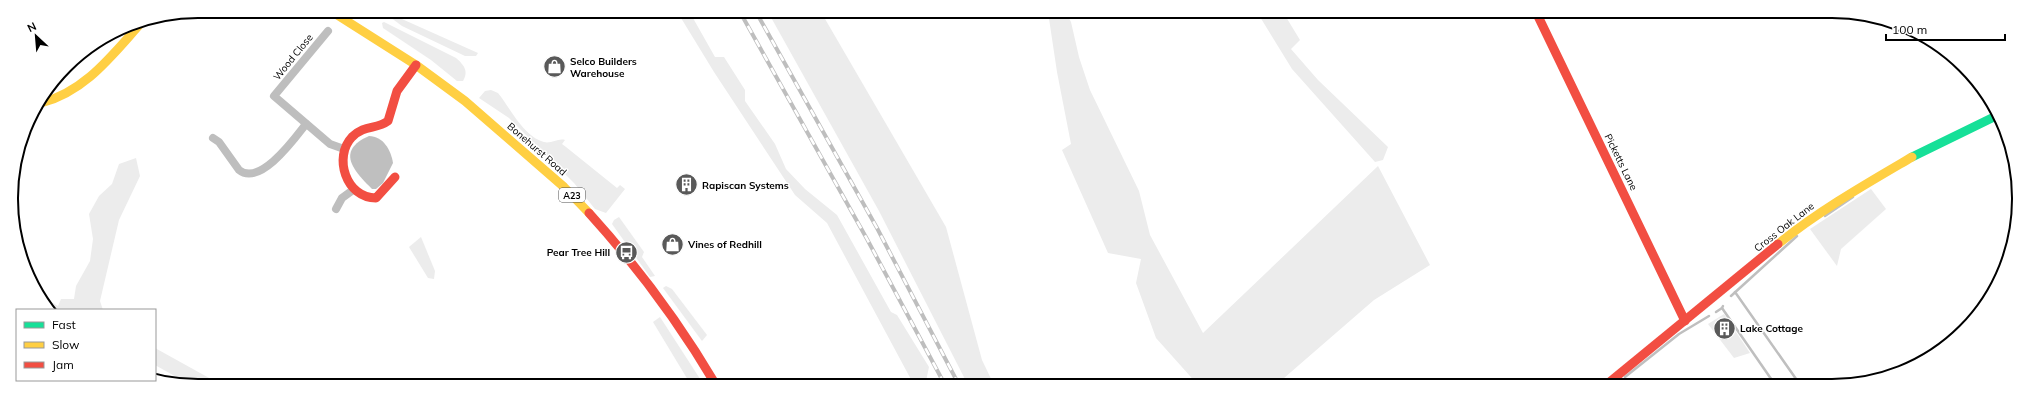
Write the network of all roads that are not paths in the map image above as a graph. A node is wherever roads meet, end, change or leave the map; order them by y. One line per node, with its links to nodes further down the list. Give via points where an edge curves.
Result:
1 (342, 18): 5 (street, Bonehurst Road / A23)
2 (1539, 18): 14 (street, Picketts Lane)
3 (133, 30): 6 (street, via 97,71 75,88)
4 (328, 31): 8 (street, Wood Close, via 274,96)
5 (416, 64): 10 (street, via 393,99 388,121 360,130); 15 (street, Bonehurst Road / A23, via 483,115 574,197 662,303)
6 (46, 102)
7 (1992, 118): 14 (street, Cross Oak Lane, via 1926,149 1841,198 1802,225)
8 (306, 124): 9 (street, via 278,158 260,170 248,174 239,170 219,142); 10 (street, via 330,144)
9 (213, 138)
10 (344, 149): 12 (street, via 344,171)
11 (395, 177): 12 (street, via 376,198 367,198)
12 (353, 190): 13 (street, via 342,198)
13 (336, 209)
14 (1685, 321): 16 (street, Cross Oak Lane)
15 (712, 379)
16 (1613, 379)

